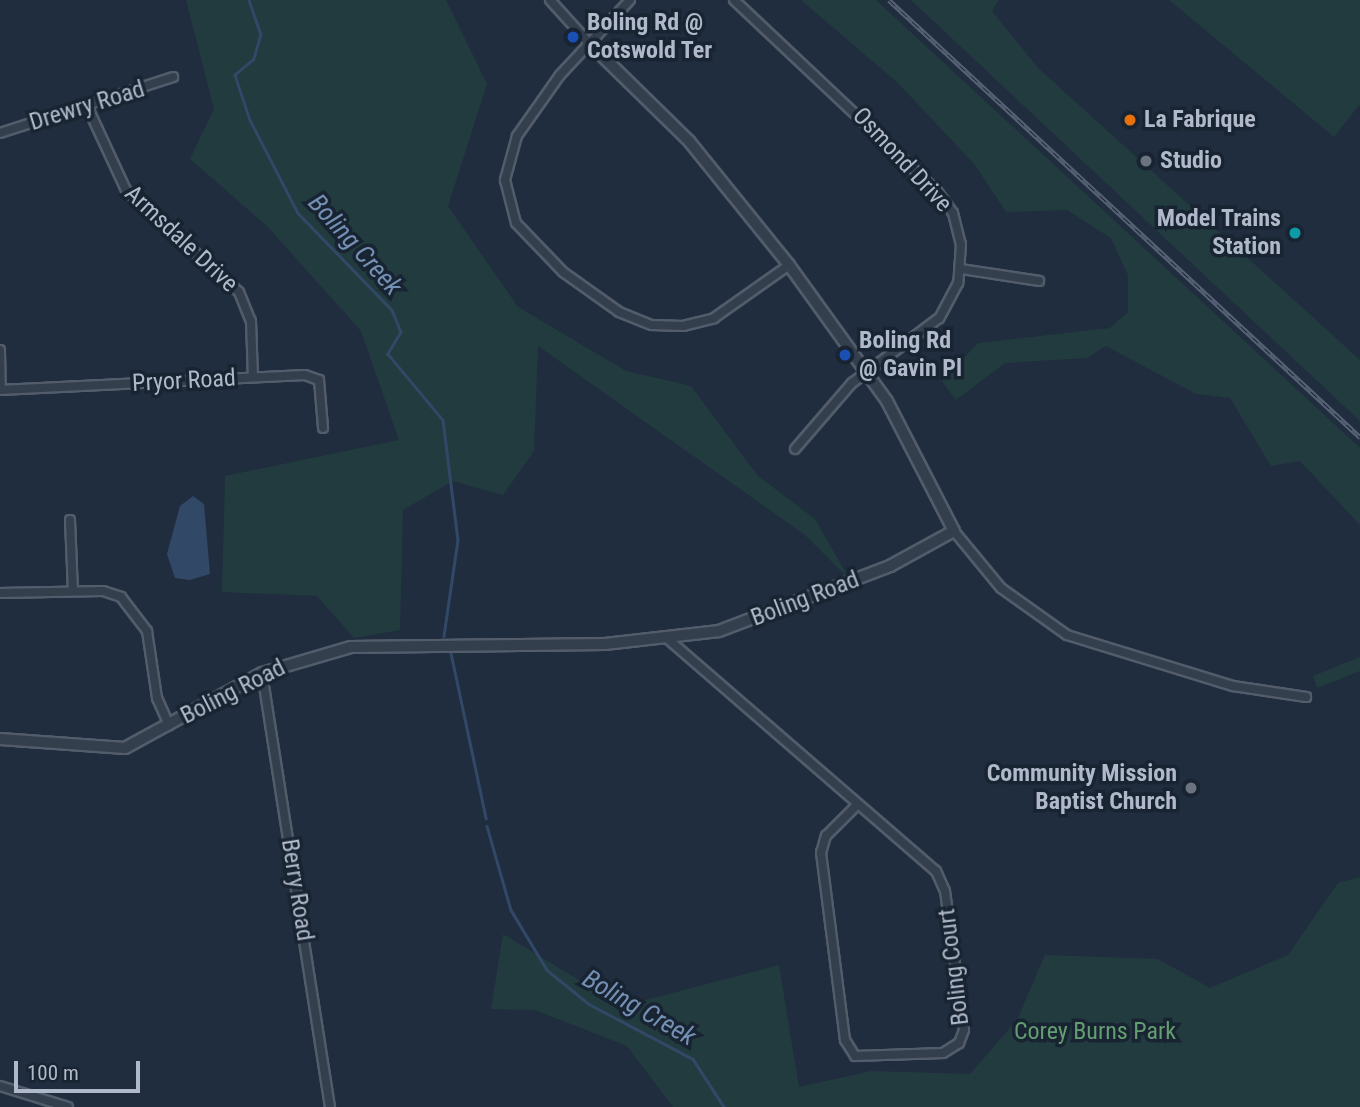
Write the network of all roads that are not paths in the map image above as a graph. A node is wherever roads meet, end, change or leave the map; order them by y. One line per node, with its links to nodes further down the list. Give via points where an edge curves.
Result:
1 (550, 0): 4 (street)
2 (630, 0): 4 (street)
3 (734, 0): 9 (street, Osmond Drive, via 944,198 959,229)
4 (588, 42): 8 (street, via 689,141); 8 (street, via 530,114 509,157 507,201 531,245 619,312 665,327 714,317)
5 (173, 77): 6 (street, Drewry Road)
6 (87, 106): 7 (street, Drewry Road); 13 (street, Armsdale Drive, via 127,190 239,292 251,321)
7 (0, 133)
8 (789, 265): 12 (street)
9 (961, 269): 10 (street); 12 (street, Osmond Drive, via 939,318)
10 (1039, 281)
11 (0, 351): 14 (street)
12 (867, 371): 16 (street, Osmond Drive); 18 (street, via 908,436)
13 (253, 377): 14 (street, Pryor Road); 15 (street, Pryor Road, via 316,377)
14 (1, 390)
15 (323, 428)
16 (795, 449)
17 (70, 520): 19 (street)
18 (954, 531): 21 (street, Boling Road, via 922,552 817,596 734,626); 23 (street, via 1001,588 1067,635 1233,687)
19 (73, 591): 20 (street); 24 (street, via 103,591 137,610 157,698)
20 (0, 593)
21 (669, 640): 22 (street, Boling Road, via 365,645); 26 (street, Boling Court)
22 (262, 673): 24 (street, Boling Road); 29 (street, Berry Road)
23 (1306, 696)
24 (169, 725): 25 (street, Boling Road, via 116,749)
25 (0, 739)
26 (857, 805): 26 (street, Boling Court, via 821,849 845,1040 855,1056 943,1053 964,1030 944,886 930,864)
27 (0, 1086): 28 (street)
28 (68, 1107)
29 (330, 1107)

